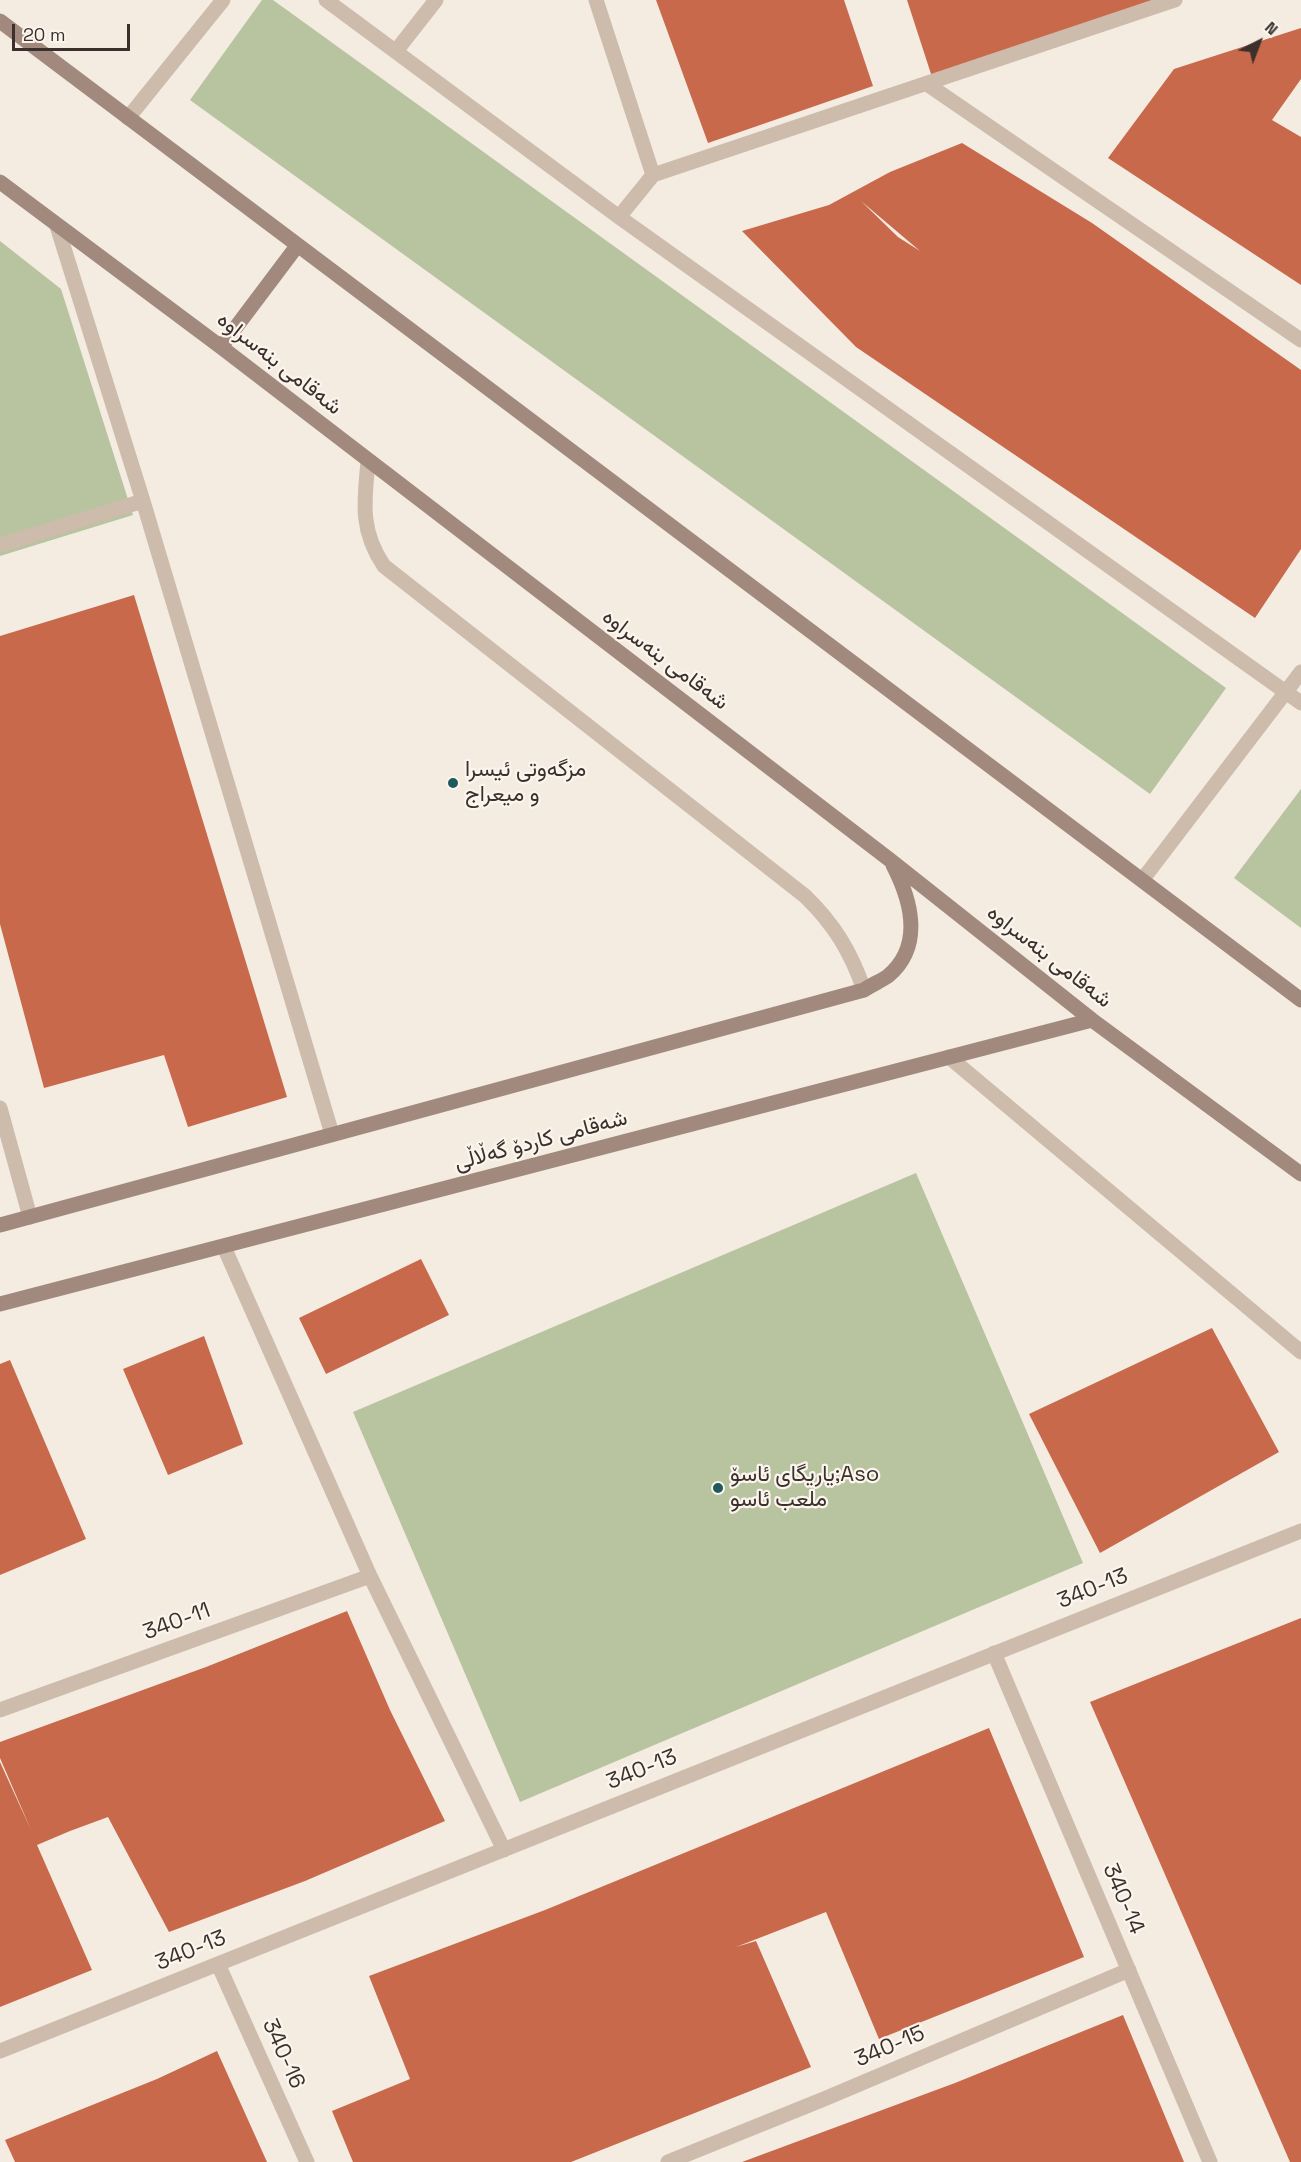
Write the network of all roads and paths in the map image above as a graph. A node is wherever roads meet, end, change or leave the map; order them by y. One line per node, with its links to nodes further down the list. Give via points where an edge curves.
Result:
1 (223, 0): 9 (street)
2 (326, 0): 7 (street)
3 (436, 0): 7 (street)
4 (596, 0): 10 (street)
5 (1174, 0): 8 (street)
6 (0, 21): 9 (main road)
7 (396, 51): 12 (street)
8 (927, 84): 10 (street); 15 (street)
9 (128, 118): 14 (main road)
10 (653, 175): 12 (street)
11 (0, 182): 13 (main road, شەقامی بنەسراوە)
12 (619, 217): 21 (street)
13 (57, 226): 16 (main road, شەقامی بنەسراوە); 18 (street)
14 (297, 246): 16 (main road); 24 (main road)
15 (1301, 340)
16 (221, 347): 17 (main road, شەقامی بنەسراوە)
17 (368, 462): 23 (main road, شەقامی بنەسراوە); 25 (street, via 363,509 373,550 384,566 805,896 842,938)
18 (142, 501): 19 (street); 30 (street)
19 (0, 545)
20 (1301, 672): 21 (street)
21 (1287, 694): 22 (street); 24 (street)
22 (1301, 703)
23 (890, 860): 25 (main road, via 906,891 912,923 906,954 888,976); 27 (main road, شەقامی بنەسراوە)
24 (1143, 879): 26 (main road)
25 (864, 990): 30 (main road)
26 (1301, 1000)
27 (1092, 1020): 28 (main road, شەقامی کاردۆ گەڵاڵی); 31 (main road, شەقامی بنەسراوە)
28 (949, 1057): 34 (main road, شەقامی کاردۆ گەڵاڵی); 36 (street)
29 (0, 1108): 32 (street)
30 (332, 1134): 32 (main road)
31 (1301, 1174)
32 (30, 1217): 33 (main road)
33 (0, 1225)
34 (224, 1247): 35 (main road, شەقامی کاردۆ گەڵاڵی); 38 (street)
35 (0, 1304)
36 (1301, 1352)
37 (1301, 1531): 39 (street, 340-13)
38 (370, 1576): 40 (street, 340-11); 41 (street)
39 (994, 1653): 41 (street, 340-13); 43 (street, 340-14)
40 (0, 1710)
41 (504, 1850): 42 (street, 340-13)
42 (218, 1964): 44 (street, 340-13); 45 (street, 340-16)
43 (1129, 1970): 46 (street, 340-15); 47 (street, 340-14)
44 (0, 2051)
45 (307, 2162)
46 (668, 2162)
47 (1210, 2162)

